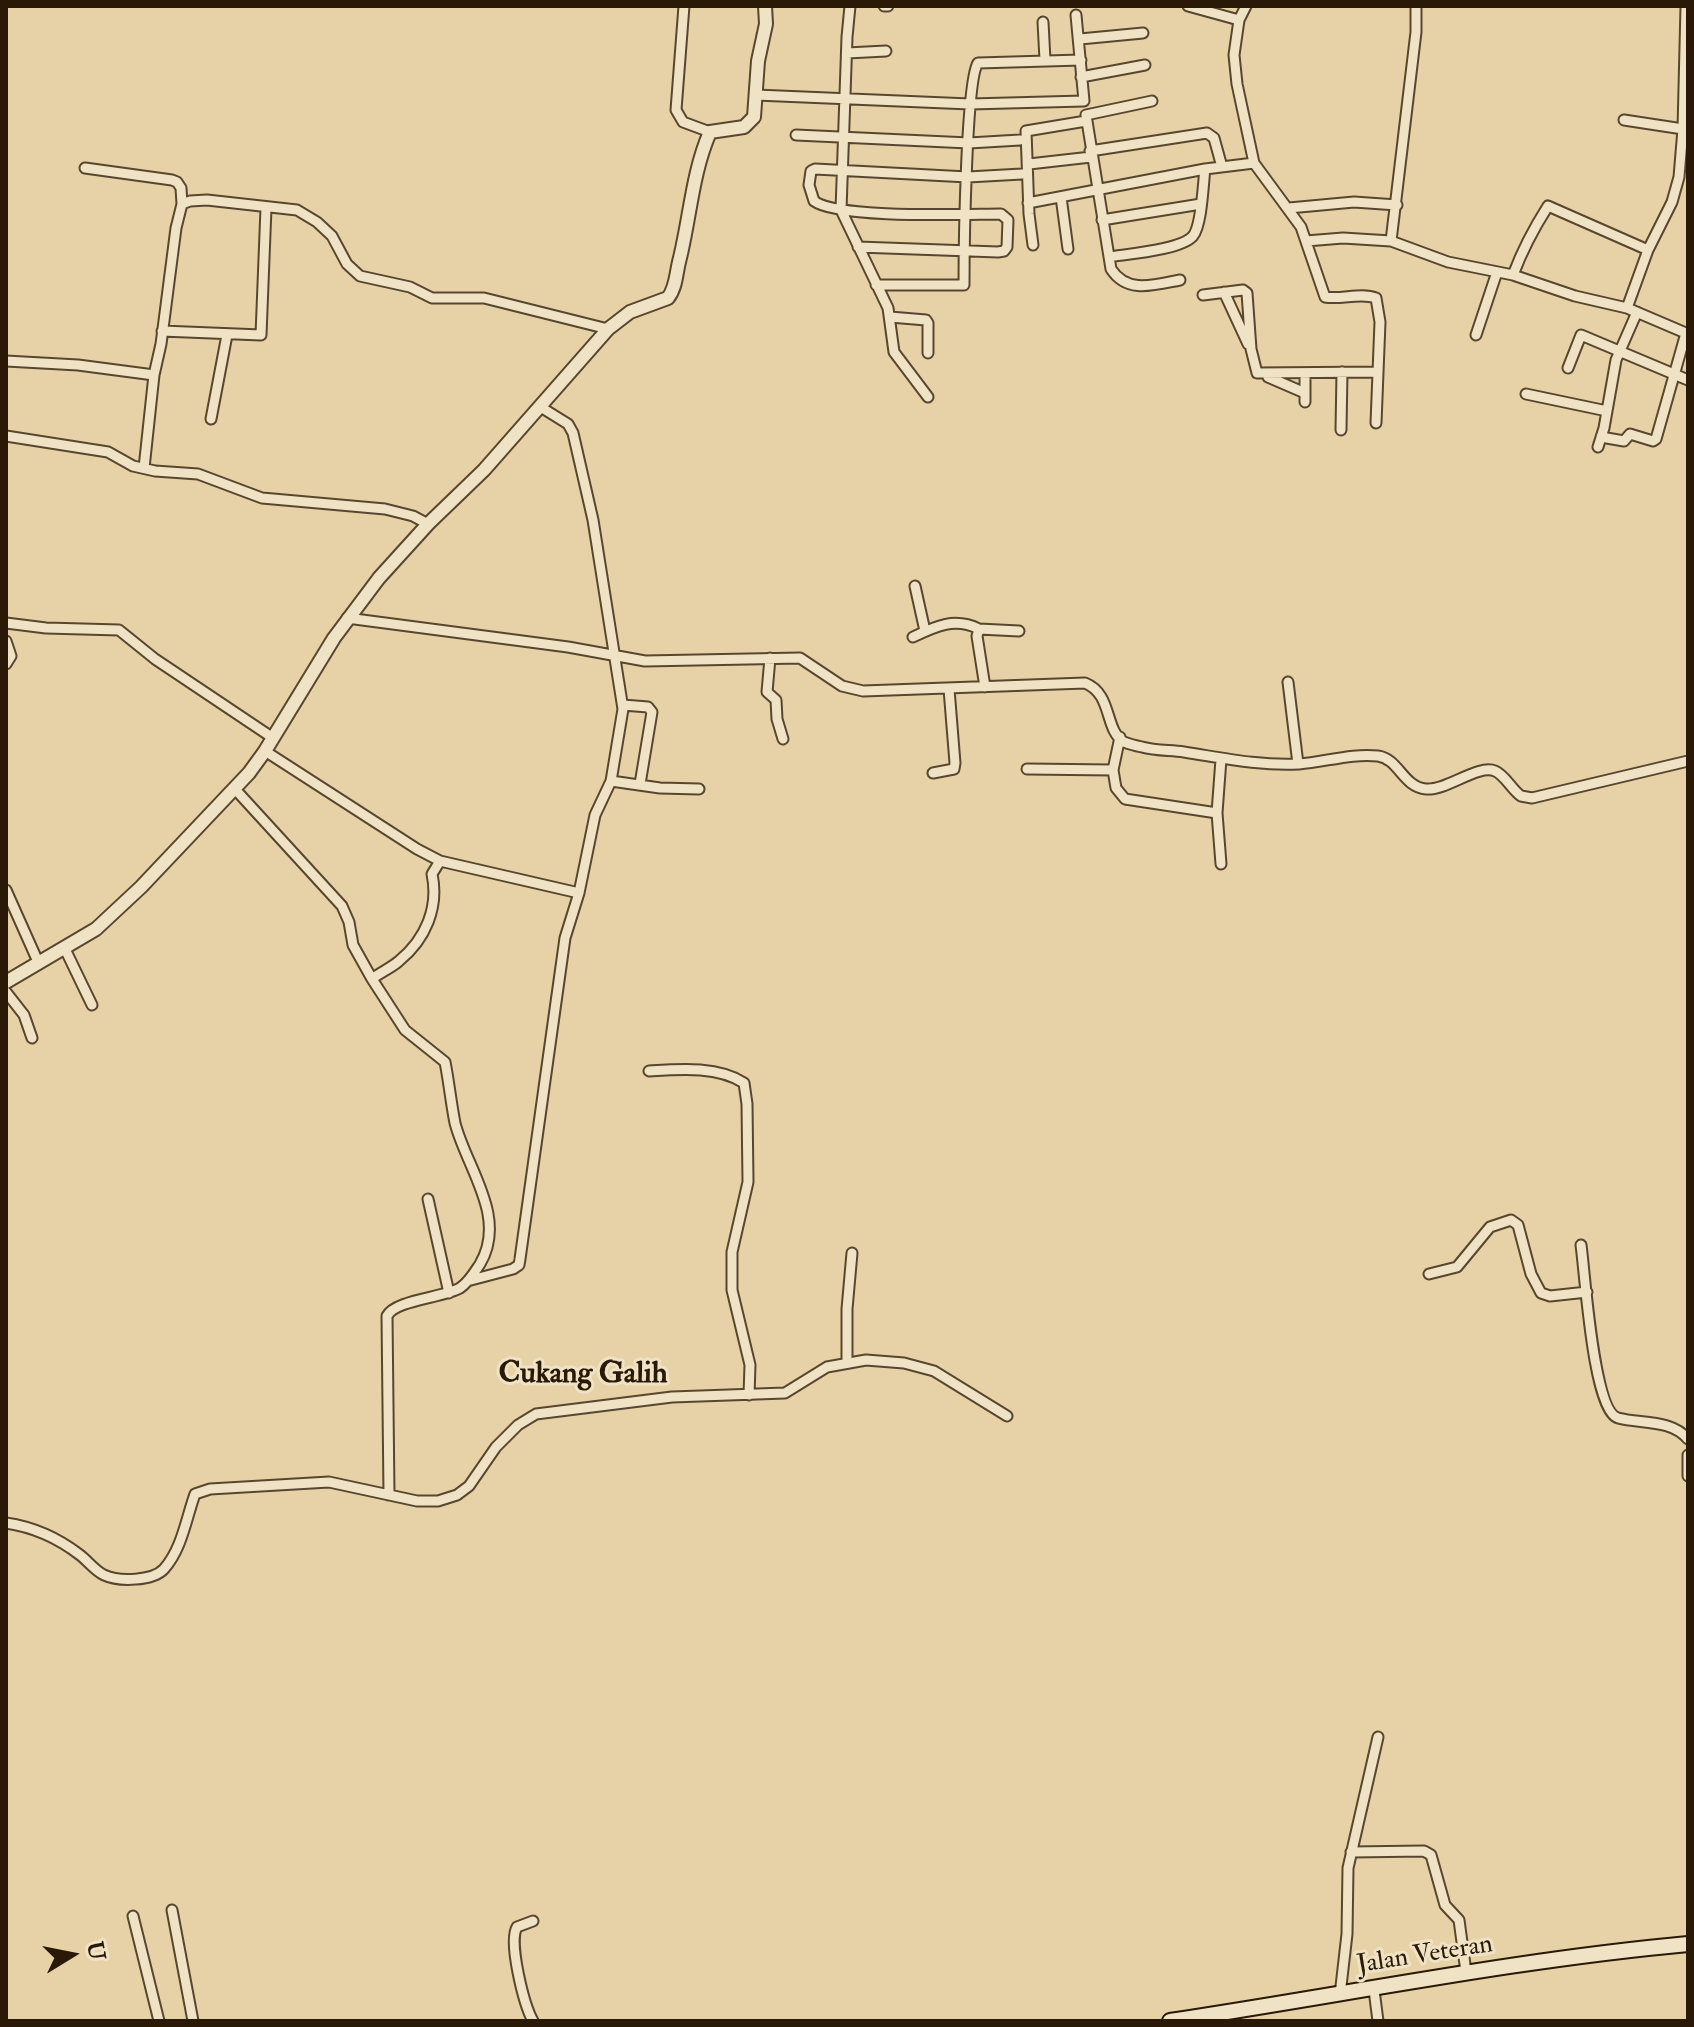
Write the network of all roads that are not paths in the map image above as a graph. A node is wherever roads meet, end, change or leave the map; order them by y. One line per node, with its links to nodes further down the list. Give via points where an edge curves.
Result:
1 (684, 6): 25 (street, via 676,110 683,122)
2 (765, 6): 19 (street)
3 (850, 6): 14 (street)
4 (1188, 6): 9 (street)
5 (1246, 6): 9 (street)
6 (1416, 6): 45 (street)
7 (1686, 6): 26 (street)
8 (1076, 15): 12 (street)
9 (1239, 20): 32 (street, via 1237,84)
10 (1043, 22): 15 (street)
11 (1143, 33): 12 (street)
12 (1080, 39): 16 (street)
13 (886, 51): 14 (street)
14 (847, 53): 20 (street)
15 (1045, 60): 16 (street); 22 (street, via 978,63)
16 (1081, 60): 18 (street)
17 (1145, 65): 18 (street)
18 (1081, 77): 22 (street, via 1084,101)
19 (756, 95): 20 (street); 25 (street, via 750,122)
20 (845, 100): 22 (street); 28 (street)
21 (1152, 101): 24 (street, via 1086,115)
22 (970, 104): 30 (street)
23 (1624, 120): 26 (street)
24 (1086, 121): 31 (street); 33 (street, via 1026,131)
25 (710, 132): 67 (street, via 695,178 672,293 630,312)
26 (1685, 133): 57 (street, via 1676,187)
27 (796, 135): 28 (street)
28 (843, 137): 30 (street); 37 (street)
29 (1020, 140): 30 (street)
30 (969, 143): 39 (street)
31 (1091, 154): 33 (street); 34 (street, via 1207,133 1214,138); 40 (street)
32 (1254, 163): 34 (street); 47 (street)
33 (1029, 164): 42 (street)
34 (1222, 167): 36 (street)
35 (85, 168): 43 (street, via 177,182)
36 (1205, 169): 40 (street); 44 (street)
37 (843, 171): 39 (street); 48 (street); 48 (street, via 815,169 809,185 814,201)
38 (1022, 174): 39 (street)
39 (968, 177): 49 (street)
40 (1096, 190): 41 (street); 50 (street)
41 (1061, 197): 42 (street); 55 (street)
42 (1028, 203): 53 (street)
43 (182, 204): 46 (street, via 207,200); 68 (street)
44 (1201, 204): 50 (street); 58 (street, via 1191,238)
45 (1397, 205): 47 (street, via 1354,202); 52 (street)
46 (266, 208): 67 (street, via 297,210 317,222 354,272 371,281 441,299 484,298); 70 (street, via 262,334)
47 (1289, 208): 51 (street)
48 (841, 210): 49 (street); 54 (street)
49 (966, 214): 56 (street); 56 (street, via 1001,214 1008,220 1004,251)
50 (1102, 220): 58 (street)
51 (1306, 241): 52 (street); 78 (street, via 1325,297 1376,298)
52 (1391, 241): 59 (street, via 1448,262)
53 (1033, 245)
54 (858, 247): 56 (street); 62 (street)
55 (1068, 249)
56 (965, 250): 62 (street, via 964,285)
57 (1648, 250): 60 (street, via 1548,206); 65 (street)
58 (1109, 257): 61 (street, via 1117,278 1132,286)
59 (1497, 272): 60 (street); 71 (street)
60 (1513, 275): 65 (street)
61 (1180, 280)
62 (876, 285): 66 (street)
63 (1224, 292): 64 (street); 72 (street); 72 (street, via 1247,293)
64 (1203, 295)
65 (1632, 310): 69 (street); 73 (street)
66 (890, 317): 74 (street, via 926,320); 85 (street, via 893,351)
67 (608, 329): 86 (street)
68 (162, 331): 70 (street); 80 (street)
69 (1687, 333): 82 (street)
70 (227, 335): 88 (street)
71 (1476, 335)
72 (1251, 349): 81 (street, via 1256,372)
73 (1618, 352): 76 (street, via 1581,335); 82 (street); 87 (street)
74 (928, 353)
75 (6, 361): 80 (street)
76 (1568, 368)
77 (1342, 372): 78 (street); 79 (street); 90 (street)
78 (1377, 372): 89 (street)
79 (1305, 373): 81 (street); 81 (street, via 1305,398)
80 (154, 375): 92 (street)
81 (1264, 375)
82 (1674, 376): 83 (street); 87 (street, via 1655,441 1630,434 1624,441 1600,442)
83 (1688, 380)
84 (1526, 394): 87 (street)
85 (928, 397)
86 (539, 406): 93 (street); 102 (street, via 573,433 593,520)
87 (1607, 411)
88 (211, 419)
89 (1376, 423)
90 (1341, 430)
91 (6, 436): 92 (street, via 108,452)
92 (144, 468): 93 (street, via 198,474 262,498 385,509)
93 (428, 524): 95 (street)
94 (915, 586): 98 (street)
95 (347, 618): 102 (street); 110 (street)
96 (6, 623): 110 (street, via 119,630)
97 (979, 629): 98 (street, via 961,622); 99 (street); 106 (street)
98 (925, 631): 100 (street)
99 (1019, 631)
100 (913, 637)
101 (6, 641): 104 (street, via 11,656)
102 (613, 657): 103 (street, via 714,662); 108 (street)
103 (770, 658): 107 (street, via 806,661 850,689); 111 (street, via 767,692 776,700)
104 (6, 664)
105 (1288, 682): 115 (street)
106 (985, 687): 107 (street); 109 (street, via 1085,683 1099,693)
107 (949, 689): 118 (street, via 954,769)
108 (623, 705): 119 (street); 120 (street, via 652,712)
109 (1120, 737): 113 (street, via 1144,748); 117 (street)
110 (273, 738): 112 (street)
111 (783, 739)
112 (265, 751): 121 (street); 124 (street)
113 (1221, 759): 115 (street); 123 (street)
114 (1688, 761): 115 (street, via 1526,798 1495,770 1426,789 1405,779 1383,756)
115 (1298, 764)
116 (1027, 769): 117 (street)
117 (1113, 770): 123 (street, via 1116,788 1125,799)
118 (933, 773)
119 (611, 781): 120 (street); 127 (street, via 595,815)
120 (640, 784): 122 (street)
121 (234, 788): 128 (street, via 141,887 96,929); 130 (street, via 342,906 353,945)
122 (699, 789)
123 (1217, 813): 125 (street)
124 (440, 861): 127 (street); 130 (street, via 432,874 435,894 423,936)
125 (1221, 864)
126 (6, 890): 129 (street)
127 (579, 893): 140 (street, via 565,938 519,1265)
128 (65, 949): 129 (street); 133 (street)
129 (39, 964): 131 (street)
130 (372, 979): 140 (street, via 405,1030 445,1062 455,1124 480,1182 489,1233 486,1254)
131 (6, 982)
132 (6, 992): 134 (street, via 24,1015)
133 (92, 1005)
134 (32, 1038)
135 (649, 1071): 144 (street, via 730,1074 744,1083 748,1182 732,1252 732,1290 750,1365)
136 (428, 1199): 142 (street)
137 (1581, 1245): 141 (street)
138 (852, 1253): 143 (street)
139 (1429, 1274): 141 (street, via 1457,1267 1490,1227 1511,1220 1518,1225 1541,1293)
140 (469, 1280): 142 (street)
141 (1587, 1292): 146 (street, via 1594,1360 1608,1410 1619,1418 1679,1430)
142 (449, 1293): 149 (street, via 395,1307 387,1316)
143 (847, 1363): 144 (street, via 827,1367 789,1392); 145 (street, via 877,1360 919,1366)
144 (749, 1395): 149 (street, via 672,1397 536,1414 496,1447 476,1478 457,1495 438,1501)
145 (1007, 1416)
146 (1688, 1439)
147 (1688, 1455): 148 (street)
148 (1688, 1476)
149 (389, 1495): 150 (street, via 329,1482 210,1489 195,1494 166,1567 155,1576 138,1578 104,1576 39,1531)
150 (6, 1523)
151 (1378, 1737): 152 (street)
152 (1351, 1852): 157 (street, via 1431,1855 1445,1905 1459,1920); 159 (street)
153 (172, 1910): 162 (street)
154 (133, 1916): 161 (street)
155 (533, 1921): 163 (street, via 517,1927 514,1940)
156 (1688, 1944): 157 (main road, Jalan Veteran)
157 (1466, 1972): 158 (main road, Jalan Veteran)
158 (1374, 1990): 159 (main road, Jalan Veteran); 165 (street)
159 (1340, 1995): 160 (main road, Jalan Veteran)
160 (1255, 2015): 164 (main road, Jalan Veteran)
161 (159, 2021)
162 (193, 2021)
163 (533, 2021)
164 (1170, 2021)
165 (1378, 2021)

